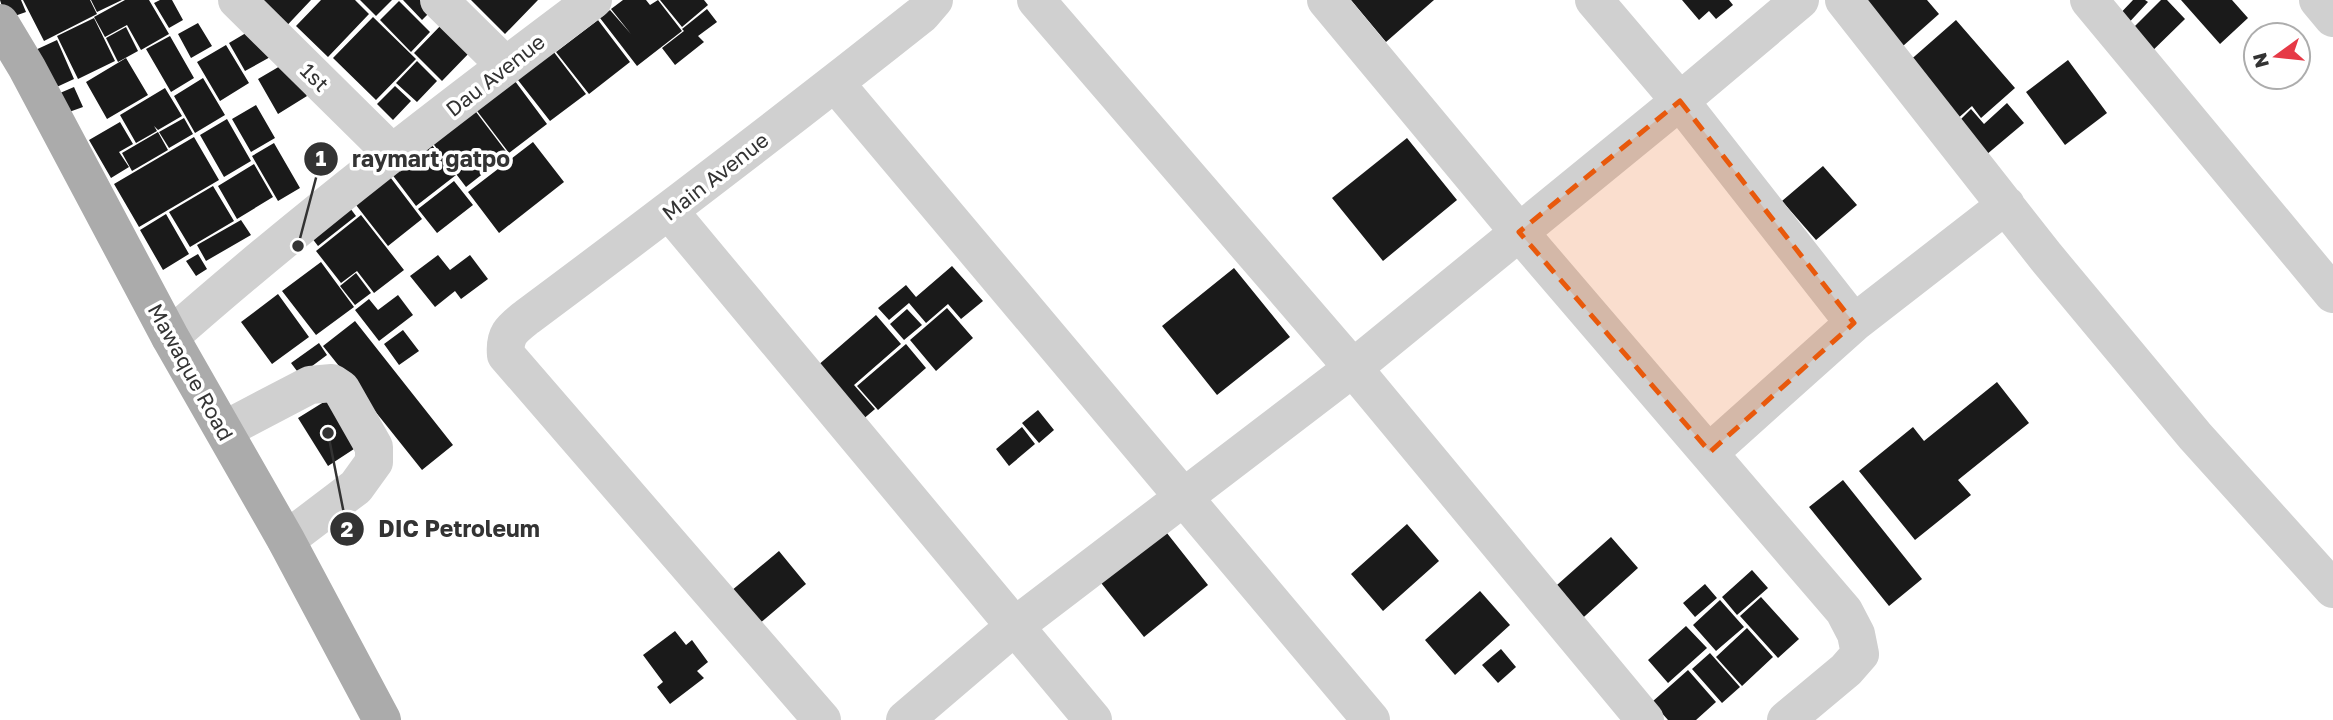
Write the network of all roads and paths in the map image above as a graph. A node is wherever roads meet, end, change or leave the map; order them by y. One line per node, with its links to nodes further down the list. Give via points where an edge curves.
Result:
1 (237, 0): 17 (street, 1st)
2 (439, 0): 14 (street)
3 (593, 0): 14 (street, Dau Avenue)
4 (934, 0): 15 (street, Main Avenue)
5 (1037, 0): 24 (street)
6 (1326, 0): 20 (street)
7 (1594, 0): 16 (street)
8 (1800, 0): 16 (street)
9 (1844, 0): 18 (street)
10 (2089, 0): 21 (street)
11 (2318, 0): 12 (street)
12 (2333, 18)
13 (0, 23): 23 (main road, Mawaque Road)
14 (506, 66): 17 (street, Dau Avenue)
15 (835, 83): 19 (street, Main Avenue); 27 (street)
16 (1680, 102): 20 (street); 22 (street)
17 (393, 154): 23 (street, Dau Avenue)
18 (2006, 205): 22 (street); 29 (street, via 2195,436)
19 (669, 211): 30 (street); 32 (street, Main Avenue, via 512,330 505,342 506,355)
20 (1519, 232): 24 (street); 26 (street)
21 (2333, 294)
22 (1854, 323): 26 (street)
23 (170, 337): 25 (main road, Mawaque Road)
24 (1353, 368): 27 (street); 36 (street)
25 (224, 430): 28 (main road, Mawaque Road); 28 (street, via 310,385 332,383 341,389 374,447 374,462 356,487)
26 (1710, 452): 37 (street, via 1844,611 1856,634 1860,654)
27 (1184, 498): 30 (street); 35 (street)
28 (286, 540): 31 (main road, Mawaque Road)
29 (2333, 589)
30 (1015, 625): 33 (street); 34 (street)
31 (382, 720)
32 (822, 720)
33 (905, 720)
34 (1093, 720)
35 (1371, 720)
36 (1646, 720)
37 (1786, 720)

